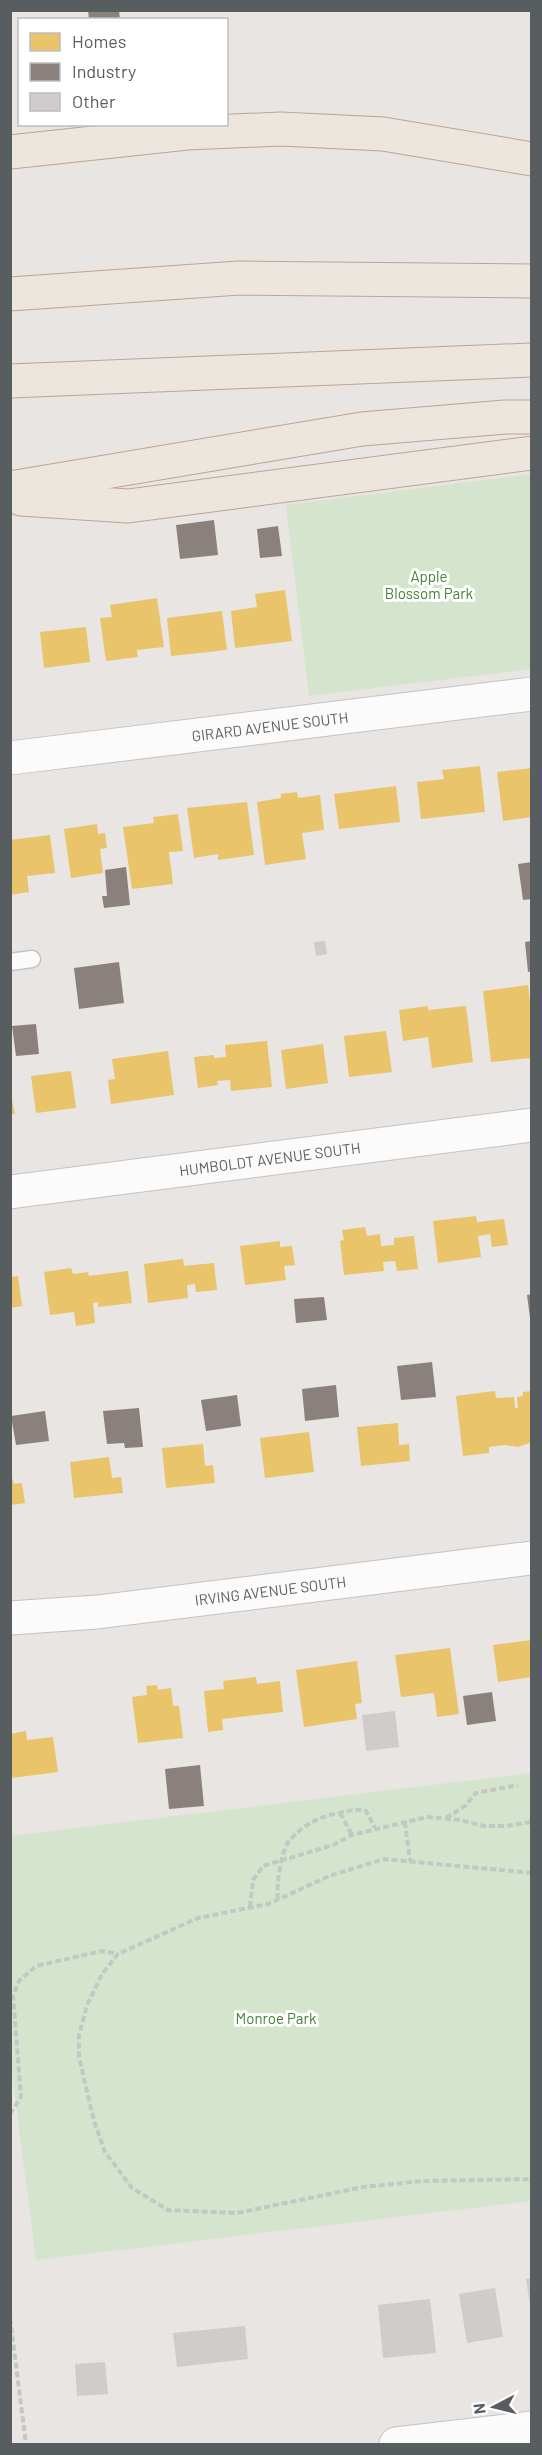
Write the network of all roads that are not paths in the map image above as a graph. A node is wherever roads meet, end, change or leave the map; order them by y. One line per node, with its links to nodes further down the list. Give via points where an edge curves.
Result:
1 (10, 152): 2 (highway, via 187,133 281,129 382,134)
2 (531, 159)
3 (531, 281): 4 (highway, via 239,278)
4 (10, 294)
5 (531, 360): 6 (highway)
6 (10, 381)
7 (531, 417): 9 (highway, via 362,429)
8 (531, 453): 10 (highway, via 128,506)
9 (10, 488)
10 (10, 498)
11 (531, 694): 12 (street, GIRARD AVENUE SOUTH)
12 (10, 758)
13 (32, 959): 14 (lane)
14 (10, 962)
15 (531, 1125): 16 (street, HUMBOLDT AVENUE SOUTH)
16 (10, 1192)
17 (531, 1558): 18 (street, IRVING AVENUE SOUTH, via 97,1612)
18 (10, 1618)
19 (531, 2428): 20 (street)
20 (396, 2445)

